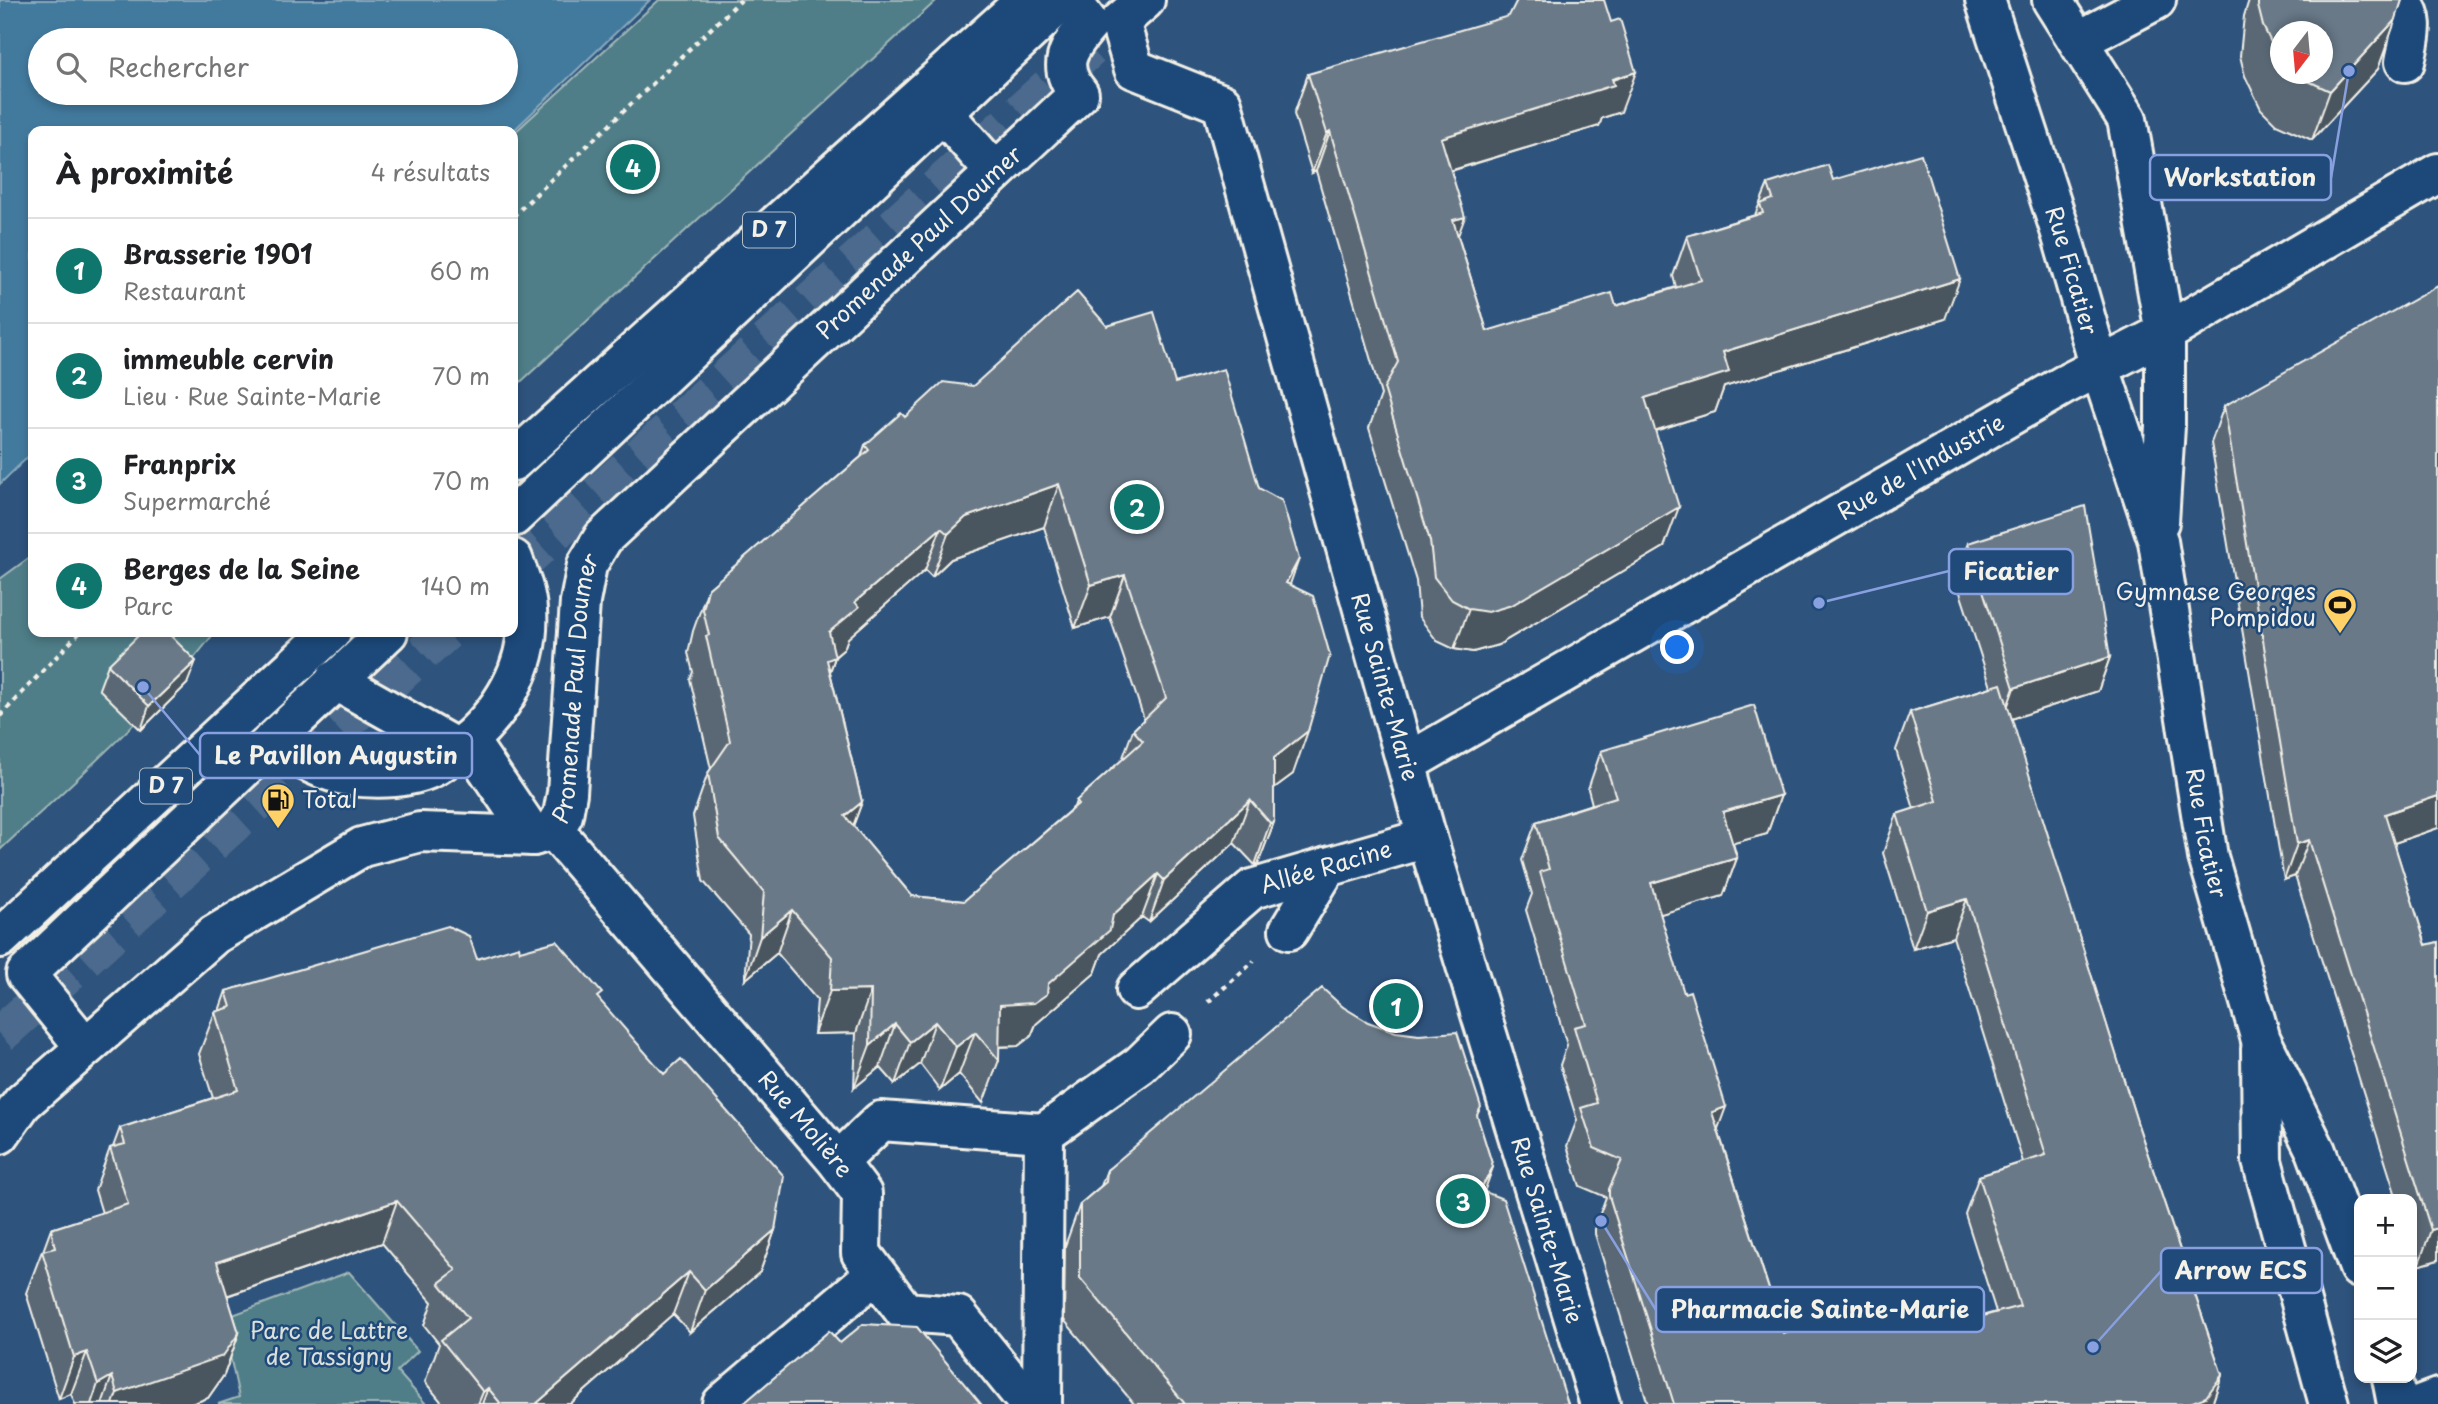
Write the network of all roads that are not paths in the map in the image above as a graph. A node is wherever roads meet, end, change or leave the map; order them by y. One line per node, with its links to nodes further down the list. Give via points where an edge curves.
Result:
1 (1026, 0): 16 (street, D 7)
2 (1063, 0): 11 (street)
3 (1071, 0): 12 (street, Promenade Paul Doumer, via 1089,24 1068,50 1066,63 1068,81 1079,94)
4 (1985, 0): 15 (street, Rue Ficatier, via 2062,233)
5 (2052, 0): 9 (street, Rue Ficatier)
6 (2156, 0): 9 (street)
7 (2398, 0): 10 (street, via 2413,27)
8 (1133, 11): 27 (street, Rue Sainte-Marie, via 1134,69 1222,104)
9 (2078, 41): 14 (street, Rue Ficatier, via 2127,119)
10 (2405, 62)
11 (943, 113): 12 (street); 17 (street)
12 (995, 172): 21 (street, Promenade Paul Doumer, via 603,538 587,565)
13 (2438, 173): 14 (street, Rue de l'Industrie)
14 (2165, 333): 15 (street, Rue de l'Industrie); 18 (street, Rue Ficatier)
15 (2100, 368): 18 (street, Rue Ficatier); 27 (street, Rue de l'Industrie)
16 (518, 457)
17 (518, 512)
18 (2158, 541): 35 (street, Rue Ficatier, via 2208,857)
19 (518, 573): 20 (street, via 525,593)
20 (527, 631): 21 (street); 26 (street, via 505,699 494,717)
21 (577, 635): 28 (street, Promenade Paul Doumer, via 567,793 563,815)
22 (326, 637): 32 (street, D 7)
23 (383, 637): 24 (street)
24 (335, 681): 25 (street); 26 (street)
25 (272, 741): 26 (street, via 307,761 348,776 405,776 435,767); 36 (street, via 26,974)
26 (462, 745): 28 (street, Rue Molière)
27 (1407, 764): 29 (street, Rue Sainte-Marie)
28 (543, 833): 36 (street, Promenade Paul Doumer, via 420,832 362,847 214,935); 39 (street, Rue Molière)
29 (1427, 838): 30 (street, Allée Racine); 47 (street, Rue Sainte-Marie)
30 (1327, 867): 31 (street); 33 (street, Allée Racine, via 1252,889)
31 (1289, 930)
32 (0, 938)
33 (1136, 989)
34 (1172, 1034): 37 (street, via 1140,1065)
35 (2261, 1040): 40 (street, Rue Ficatier, via 2316,1151); 48 (street, Rue Ficatier, via 2262,1161)
36 (85, 1047): 38 (street, Promenade Paul Doumer, via 22,1103)
37 (1044, 1133): 39 (street, via 881,1121); 46 (street)
38 (0, 1134)
39 (838, 1162): 41 (street, Rue Molière, via 862,1194 861,1253)
40 (2355, 1257)
41 (876, 1274): 44 (street); 45 (street, Rue Molière, via 905,1312 958,1316)
42 (2393, 1383): 49 (street)
43 (2438, 1398): 50 (street)
44 (722, 1404)
45 (1029, 1404)
46 (1042, 1404)
47 (1600, 1404)
48 (2329, 1404)
49 (2397, 1404)
50 (2422, 1404)

